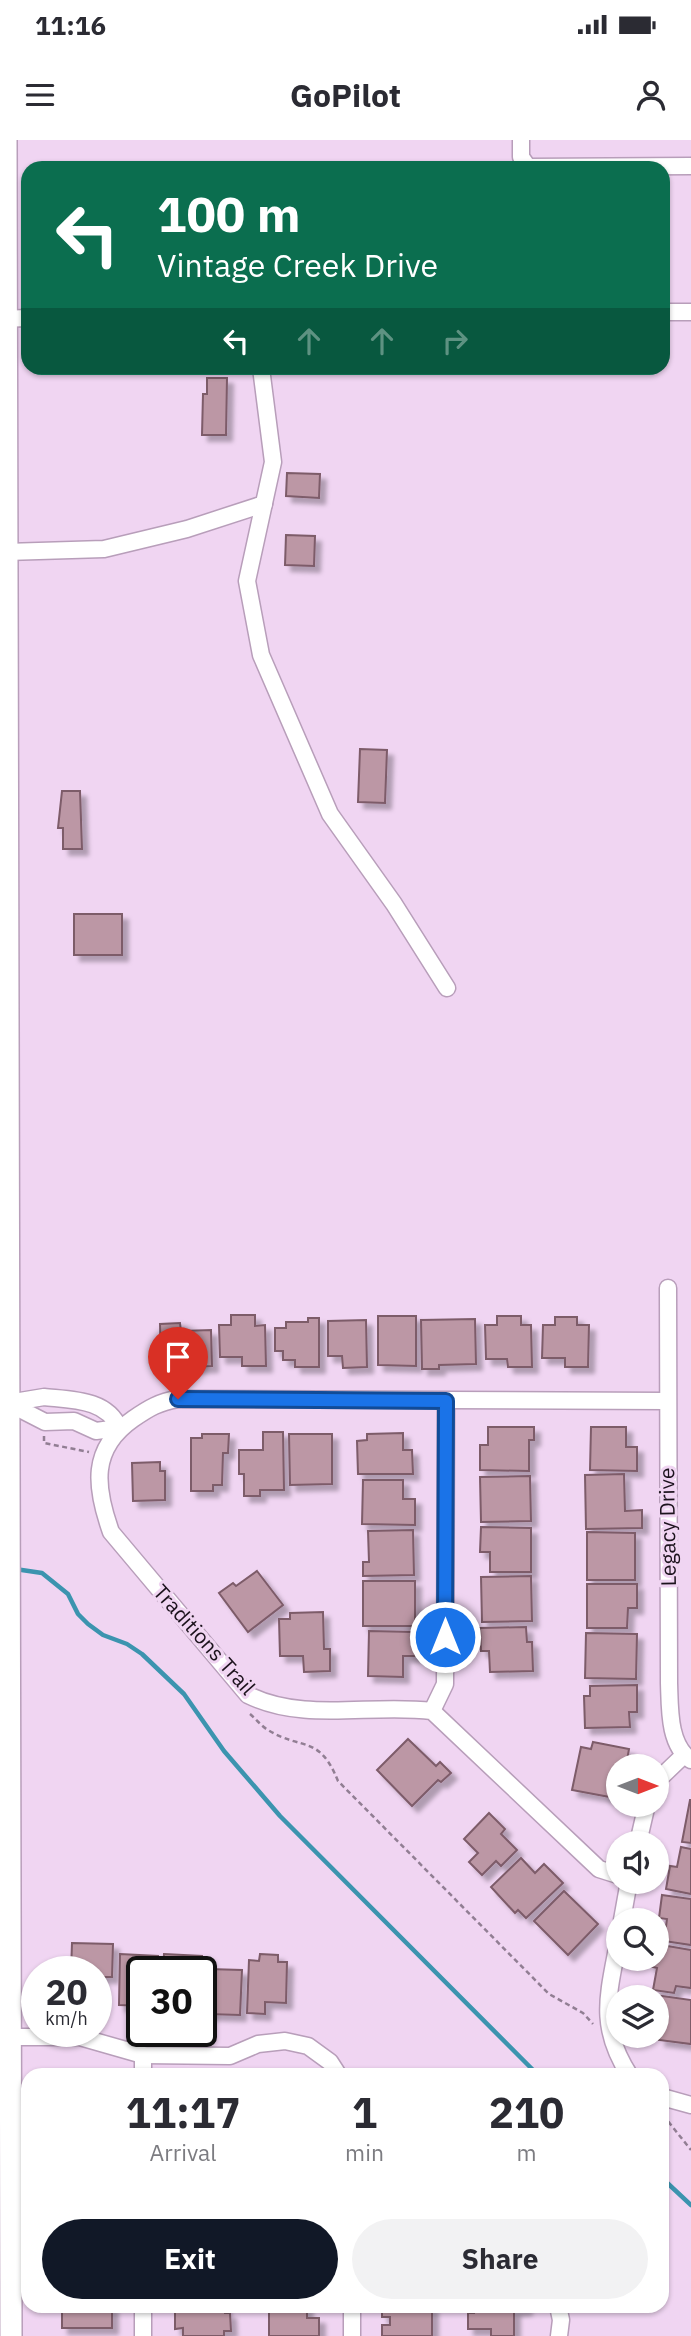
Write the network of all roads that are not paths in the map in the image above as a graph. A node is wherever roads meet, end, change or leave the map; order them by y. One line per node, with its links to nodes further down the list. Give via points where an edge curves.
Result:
1 (6, 140): 9 (main road)
2 (522, 140): 3 (street)
3 (523, 161)
4 (670, 166): 5 (street)
5 (691, 166)
6 (670, 312): 7 (street)
7 (691, 312)
8 (21, 318): 9 (street)
9 (2, 319): 12 (main road)
10 (262, 375): 11 (street, via 273,462)
11 (264, 504): 12 (street, via 104,549); 13 (street, via 247,581 261,655 330,814)
12 (6, 552): 14 (main road)
13 (447, 988)
14 (3, 1106): 15 (main road)
15 (3, 1134): 19 (main road)
16 (668, 1288): 18 (street, Legacy Drive)
17 (446, 1401): 18 (street); 20 (street, via 178,1399 157,1402); 22 (street, via 445,1684)
18 (666, 1401): 23 (street, Legacy Drive, via 671,1727)
19 (8, 1403): 20 (street, via 45,1422 74,1421 96,1431); 20 (street, via 44,1396 77,1400 113,1414); 21 (main road)
20 (120, 1428): 22 (street, Traditions Trail, via 104,1450 98,1478 100,1502 111,1532 248,1695 290,1710)
21 (4, 1697): 27 (main road)
22 (432, 1711): 25 (street)
23 (688, 1758): 24 (street)
24 (669, 1771)
25 (606, 1871)
26 (613, 1971): 31 (street, via 607,2028)
27 (9, 2037): 28 (street, via 80,2037); 34 (main road)
28 (144, 2055): 29 (street); 30 (street, via 230,2056 258,2044 285,2041 308,2046)
29 (144, 2068)
30 (334, 2068)
31 (625, 2068)
32 (669, 2099): 33 (street)
33 (691, 2105)
34 (5, 2177): 38 (main road)
35 (143, 2313): 39 (street)
36 (352, 2313): 40 (street)
37 (560, 2313): 41 (street)
38 (10, 2336)
39 (143, 2336)
40 (352, 2336)
41 (559, 2336)

